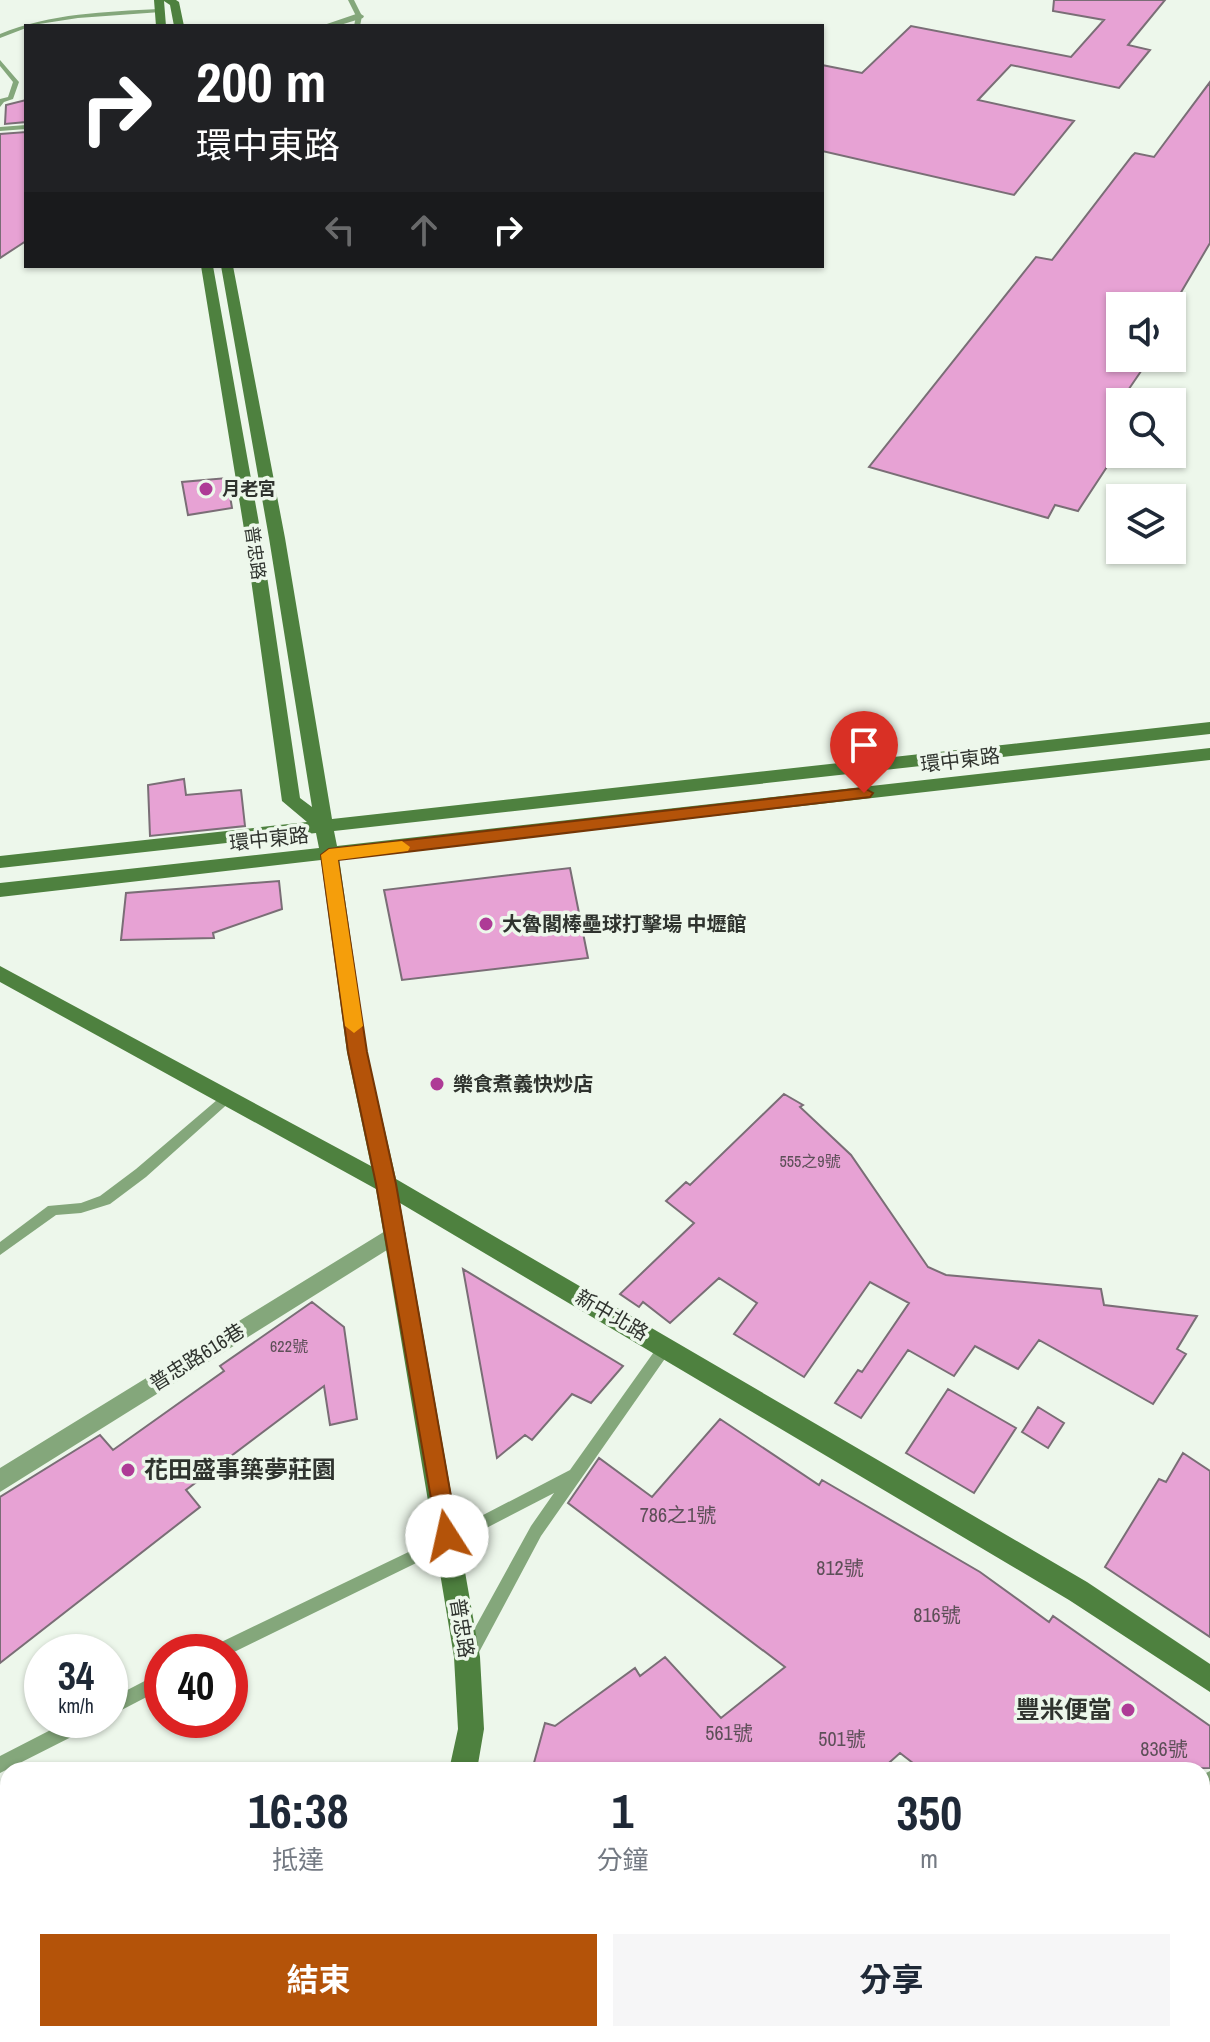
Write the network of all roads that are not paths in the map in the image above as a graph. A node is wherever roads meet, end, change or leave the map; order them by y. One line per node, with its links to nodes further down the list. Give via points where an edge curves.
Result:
1 (351, 0): 3 (lane)
2 (164, 3): 4 (lane); 5 (street); 6 (street)
3 (358, 21)
4 (37, 24)
5 (161, 24)
6 (178, 24)
7 (24, 28): 8 (lane)
8 (0, 36)
9 (0, 62): 10 (lane, via 16,82 11,98)
10 (0, 105)
11 (24, 127): 12 (lane)
12 (0, 129)
13 (207, 268): 17 (street, 普忠路, via 291,801)
14 (227, 268): 17 (street, 普忠路)
15 (1210, 728): 17 (street, 環中東路)
16 (1210, 754): 18 (street, 環中東路)
17 (324, 825): 18 (street, 普忠路); 19 (street, 環中東路)
18 (329, 855): 20 (street, 環中東路); 23 (street, 普忠路, via 357,1052)
19 (0, 862)
20 (0, 890)
21 (0, 973): 22 (street, 新中北路)
22 (228, 1097): 23 (street, 新中北路); 25 (lane, via 105,1200 53,1210)
23 (386, 1184): 24 (street, 普忠路); 26 (street, 新中北路)
24 (395, 1234): 28 (street, 普忠路616巷); 30 (street, 普忠路)
25 (0, 1249)
26 (666, 1346): 27 (lane); 31 (street, 新中北路, via 1078,1591)
27 (575, 1475): 29 (lane, bridge); 30 (lane, via 536,1531)
28 (0, 1481)
29 (248, 1637)
30 (467, 1657): 34 (street, 普忠路, via 471,1729)
31 (1210, 1679)
32 (52, 1738): 33 (lane)
33 (6, 1762)
34 (465, 1762)

